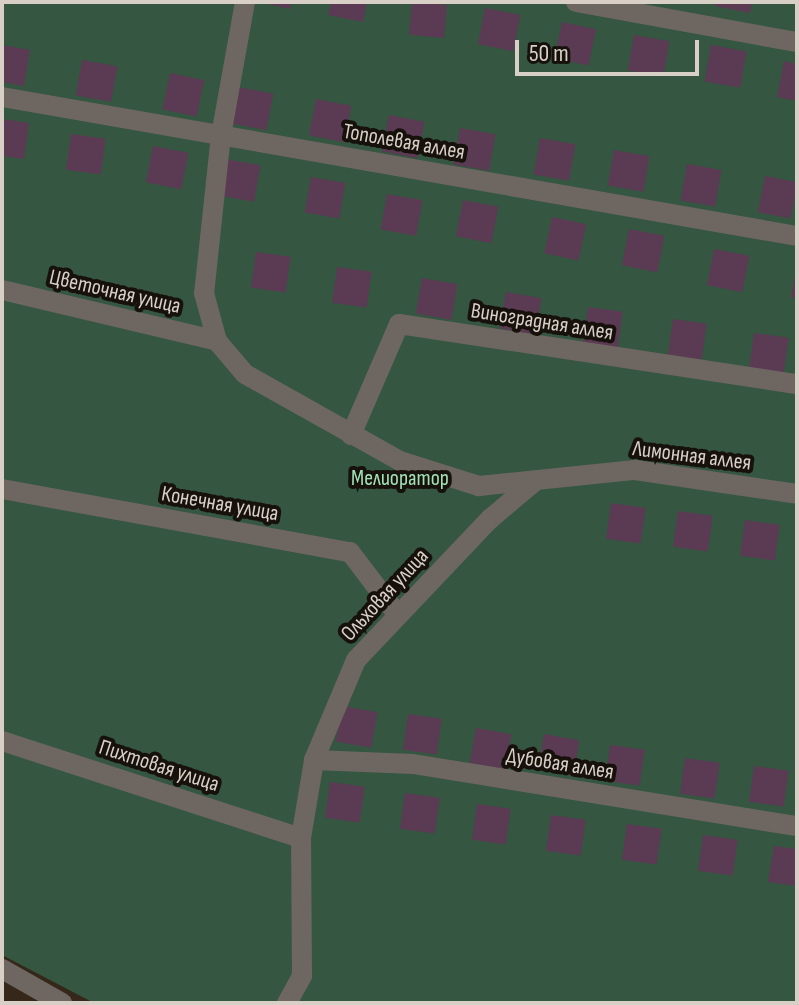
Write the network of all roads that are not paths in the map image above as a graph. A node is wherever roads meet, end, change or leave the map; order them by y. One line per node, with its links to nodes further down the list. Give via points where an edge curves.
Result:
1 (245, 2): 5 (street)
2 (576, 2): 3 (street)
3 (797, 42)
4 (2, 97): 5 (street, Тополевая аллея)
5 (221, 135): 6 (street, Тополевая аллея); 8 (street, via 204,293)
6 (797, 236)
7 (2, 290): 8 (street, Цветочная улица)
8 (217, 341): 10 (street, Лимонная аллея, via 245,374)
9 (797, 384): 10 (street, Виноградная аллея, via 399,324)
10 (351, 435): 11 (street, Лимонная аллея, via 400,461 479,486)
11 (534, 482): 13 (street, Лимонная аллея, via 635,470); 14 (street, Ольховая улица, via 490,519)
12 (2, 489): 14 (street, Конечная улица, via 350,552)
13 (797, 494)
14 (398, 615): 16 (street, Ольховая улица, via 356,660)
15 (2, 741): 18 (street, Пихтовая улица)
16 (314, 760): 17 (street, Дубовая аллея, via 413,764); 18 (street, Ольховая улица)
17 (797, 826)
18 (301, 838): 21 (street, Ольховая улица, via 302,976)
19 (2, 969): 20 (street)
20 (62, 1003)
21 (287, 1003)

